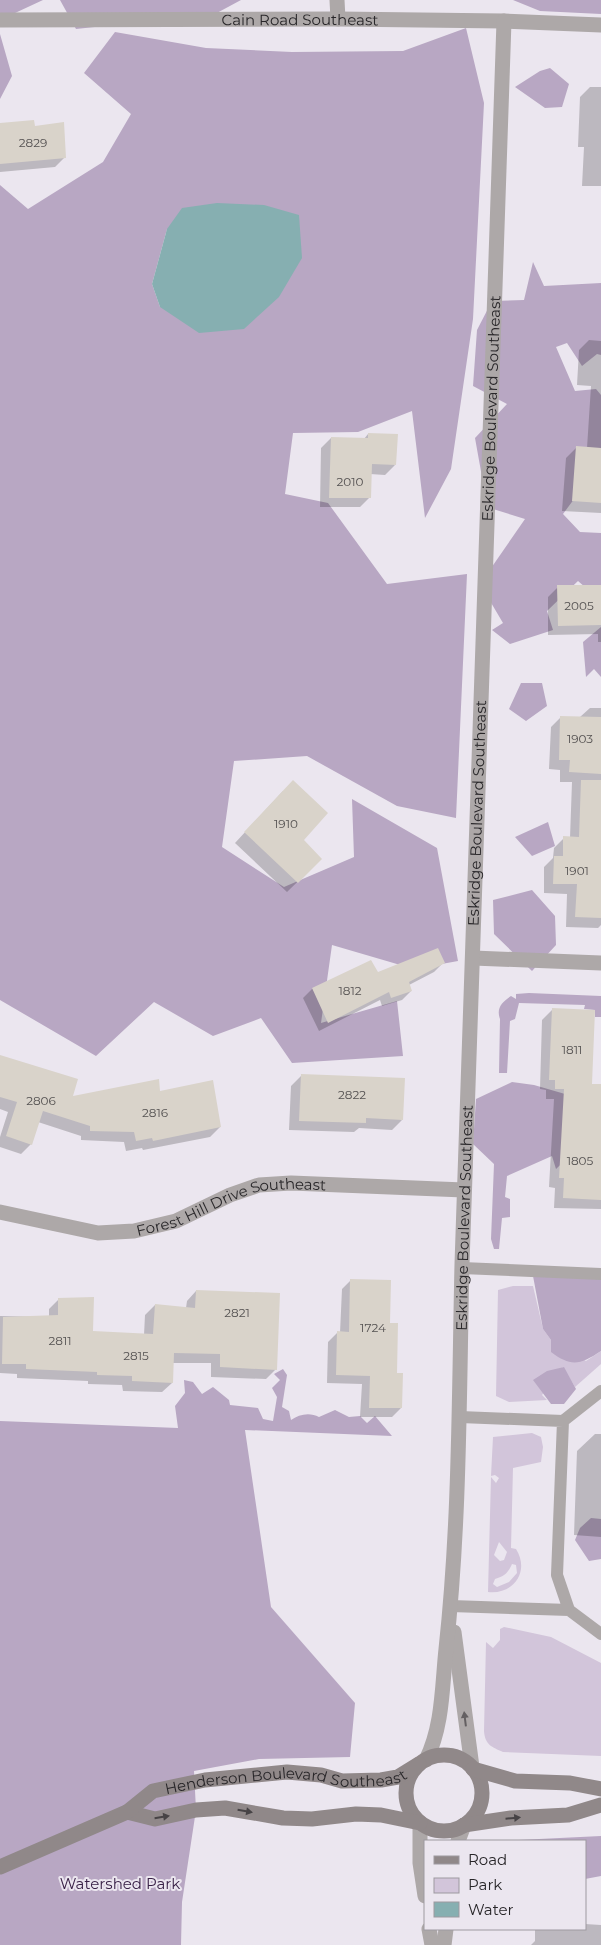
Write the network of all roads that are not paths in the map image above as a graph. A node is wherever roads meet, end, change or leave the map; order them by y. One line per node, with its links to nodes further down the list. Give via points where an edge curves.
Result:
1 (336, 0): 2 (street)
2 (338, 19): 3 (street, Cain Road Southeast); 4 (street, Cain Road Southeast)
3 (0, 20)
4 (504, 21): 5 (street, Cain Road Southeast); 6 (street, Eskridge Boulevard Southeast)
5 (601, 25)
6 (473, 958): 7 (street); 8 (street, Eskridge Boulevard Southeast)
7 (601, 963)
8 (464, 1190): 9 (street, Forest Hill Drive Southeast, via 291,1183 259,1185 176,1221 134,1231 98,1233); 10 (street, Eskridge Boulevard Southeast)
9 (0, 1212)
10 (462, 1268): 11 (lane); 13 (street, Eskridge Boulevard Southeast)
11 (601, 1274)
12 (601, 1392): 14 (lane)
13 (460, 1418): 14 (lane); 15 (street, Eskridge Boulevard Southeast)
14 (563, 1421): 16 (lane, via 557,1575)
15 (451, 1606): 16 (lane); 18 (street, Eskridge Boulevard Southeast, via 438,1723 434,1744); 19 (street, Eskridge Boulevard Southeast, one-way to 15)
16 (569, 1610): 17 (lane)
17 (601, 1634)
18 (423, 1762): 19 (main road, via 442,1755 455,1756); 22 (main road, Henderson Boulevard Southeast, via 398,1777 381,1780 342,1780 288,1772 205,1780 153,1791); 23 (main road, via 407,1783 406,1794 410,1810)
19 (472, 1768): 20 (main road, via 514,1781 570,1782); 24 (main road, via 480,1782 481,1800 474,1817)
20 (601, 1789)
21 (601, 1805): 24 (main road, one-way to 21, via 568,1815)
22 (127, 1812): 23 (main road, Henderson Boulevard Southeast, one-way to 23, via 155,1819 196,1810 225,1808 284,1818 312,1819 356,1814); 26 (main road, Henderson Boulevard Southeast)
23 (420, 1823): 24 (main road, via 442,1832); 27 (street)
24 (464, 1825): 25 (street)
25 (458, 1840)
26 (0, 1866)
27 (424, 1889)
28 (429, 1930): 30 (street)
29 (446, 1930): 31 (street)
30 (432, 1945)
31 (444, 1945)

